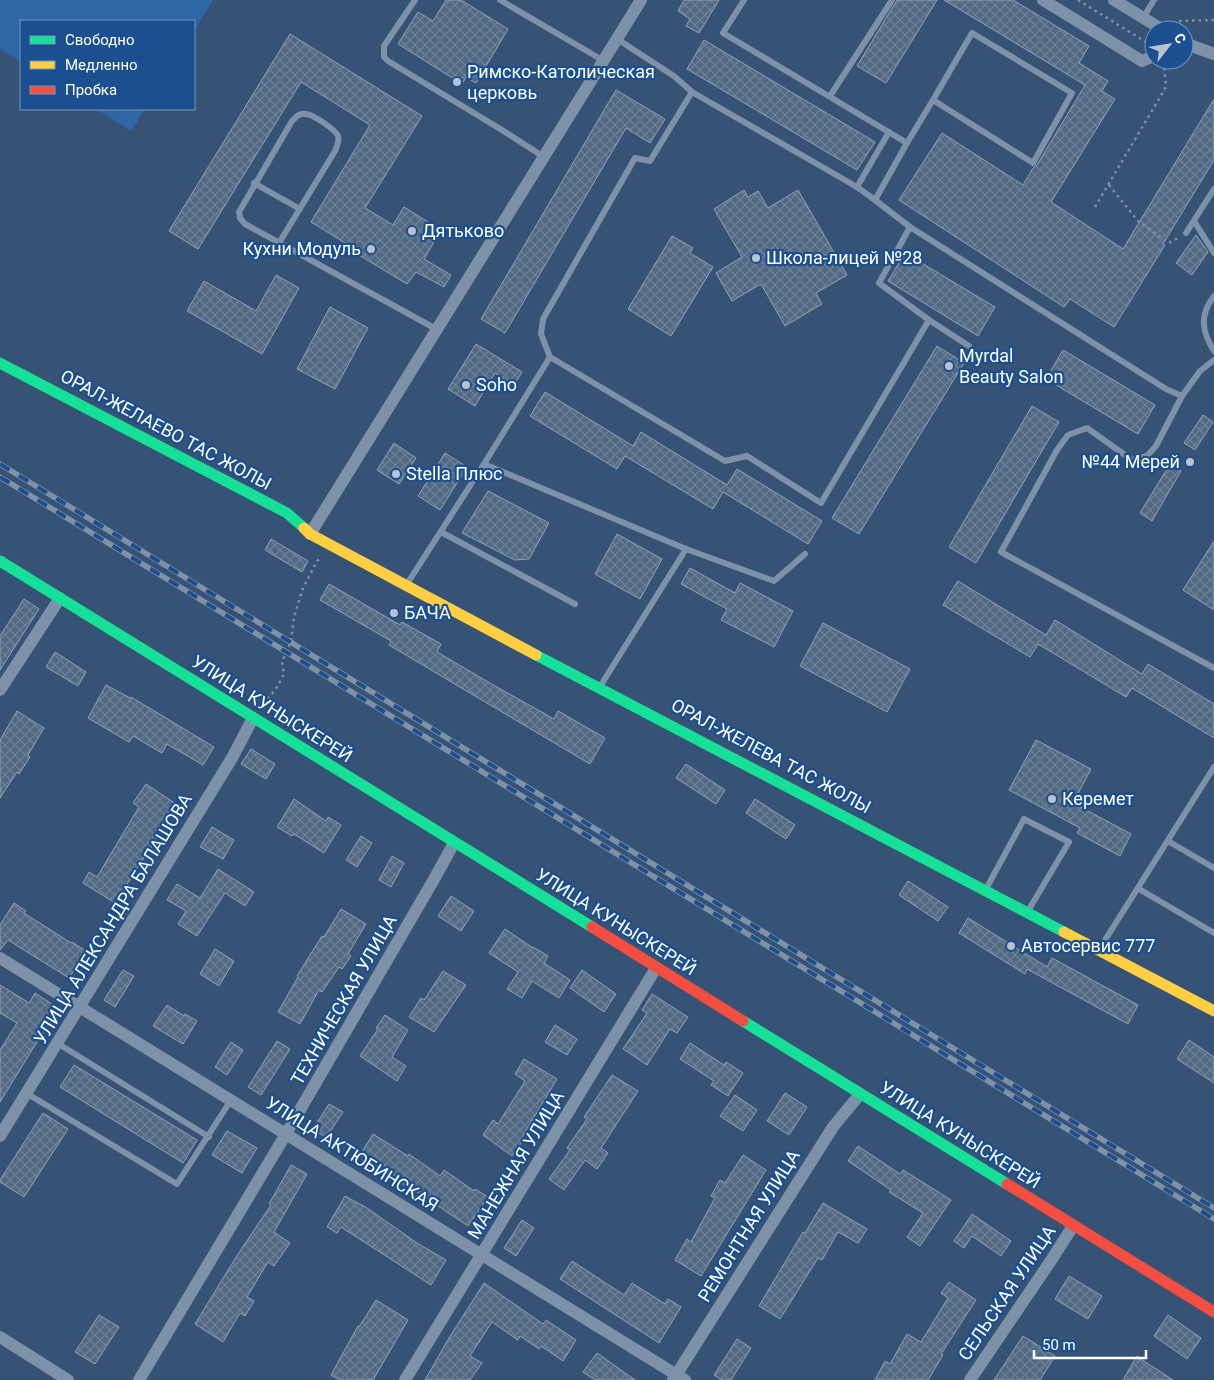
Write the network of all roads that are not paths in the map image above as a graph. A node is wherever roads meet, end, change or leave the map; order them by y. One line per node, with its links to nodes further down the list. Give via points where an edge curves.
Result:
1 (415, 0): 21 (lane, via 384,46 384,57)
2 (500, 0): 14 (lane)
3 (641, 0): 11 (street)
4 (744, 0): 17 (lane, via 723,33)
5 (892, 0): 17 (lane)
6 (1043, 0): 15 (street)
7 (1114, 0): 9 (street)
8 (1154, 0): 9 (lane)
9 (1143, 18): 10 (street)
10 (1146, 20)
11 (617, 39): 14 (street); 16 (lane, via 674,76)
12 (1194, 47): 13 (street)
13 (1214, 54)
14 (604, 60): 21 (street)
15 (1144, 60)
16 (692, 92): 23 (lane); 37 (lane, via 650,161 635,158 543,319 541,334)
17 (830, 96): 19 (lane)
18 (933, 100): 18 (lane, via 1033,162 1072,93 972,33); 20 (lane)
19 (889, 132): 20 (lane); 23 (lane)
20 (907, 143): 25 (lane)
21 (544, 157): 34 (street)
22 (254, 183): 26 (lane); 26 (lane, via 292,120 307,114 331,128 338,135 338,143); 30 (lane, via 239,212 240,218)
23 (857, 187): 25 (lane)
24 (1214, 189): 27 (lane)
25 (875, 200): 28 (lane)
26 (300, 209): 30 (lane)
27 (1194, 221): 29 (lane); 31 (lane)
28 (910, 227): 33 (lane, via 879,283); 40 (lane)
29 (1186, 233)
30 (279, 243): 34 (lane)
31 (1214, 253)
32 (1214, 296): 36 (lane, via 1202,322)
33 (929, 320): 35 (lane); 37 (lane, via 821,503 746,456 725,461)
34 (438, 330): 43 (street)
35 (968, 346)
36 (1214, 351)
37 (550, 357): 41 (lane)
38 (1214, 360): 40 (lane, via 1200,371)
39 (0, 363): 43 (street, ОРАЛ-ЖЕЛАЕВО ТАС ЖОЛЫ, via 287,513)
40 (1182, 396): 50 (lane, via 1156,446 1147,456 1132,460 1087,428 1068,435 1001,552)
41 (484, 464): 42 (lane); 44 (lane)
42 (441, 532): 47 (lane); 49 (lane)
43 (310, 534): 47 (street, ОРАЛ-ЖЕЛЕВА ТАС ЖОЛЫ)
44 (686, 549): 45 (lane, via 774,581); 51 (lane)
45 (805, 554)
46 (0, 561): 48 (street, УЛИЦА КУНЫСКЕРЕЙ)
47 (406, 586): 51 (street, ОРАЛ-ЖЕЛЕВА ТАС ЖОЛЫ)
48 (60, 598): 52 (street); 53 (street, УЛИЦА КУНЫСКЕРЕЙ)
49 (575, 604)
50 (1214, 668)
51 (600, 686): 58 (street, ОРАЛ-ЖЕЛЕВА ТАС ЖОЛЫ)
52 (0, 690)
53 (253, 718): 56 (street, УЛИЦА КУНЫСКЕРЕЙ); 65 (street, УЛИЦА АЛЕКСАНДРА БАЛАШОВА, via 232,758)
54 (1214, 767): 55 (lane)
55 (1168, 841): 57 (lane); 59 (lane)
56 (454, 843): 64 (street, УЛИЦА КУНЫСКЕРЕЙ); 71 (street, ТЕХНИЧЕСКАЯ УЛИЦА)
57 (1214, 868)
58 (986, 889): 60 (street, ОРАЛ-ЖЕЛЕВА ТАС ЖОЛЫ); 60 (lane, via 1024,819 1068,842)
59 (1139, 889): 61 (lane); 62 (lane)
60 (1028, 912): 62 (street, ОРАЛ-ЖЕЛЕВА ТАС ЖОЛЫ)
61 (1214, 933)
62 (1099, 950): 66 (street, ОРАЛ-ЖЕЛЕВА ТАС ЖОЛЫ)
63 (0, 958): 65 (street, УЛИЦА АКТЮБИНСКАЯ)
64 (656, 968): 69 (street, УЛИЦА КУНЫСКЕРЕЙ); 75 (street, МАНЕЖНАЯ УЛИЦА)
65 (79, 1007): 67 (street, УЛИЦА АЛЕКСАНДРА БАЛАШОВА); 70 (street, УЛИЦА АКТЮБИНСКАЯ)
66 (1214, 1011)
67 (57, 1043): 68 (street, УЛИЦА АЛЕКСАНДРА БАЛАШОВА); 73 (lane)
68 (26, 1093): 72 (street, УЛИЦА АЛЕКСАНДРА БАЛАШОВА); 73 (lane, via 177,1184)
69 (860, 1094): 74 (street, УЛИЦА КУНЫСКЕРЕЙ); 78 (street, РЕМОНТНАЯ УЛИЦА, via 832,1127)
70 (231, 1100): 71 (street, УЛИЦА АКТЮБИНСКАЯ); 73 (lane)
71 (286, 1134): 75 (street, УЛИЦА АКТЮБИНСКАЯ); 80 (street, ТЕХНИЧЕСКАЯ УЛИЦА)
72 (0, 1136)
73 (209, 1137)
74 (1072, 1226): 76 (street, УЛИЦА КУНЫСКЕРЕЙ); 82 (street, СЕЛЬСКАЯ УЛИЦА)
75 (482, 1255): 78 (street, УЛИЦА АКТЮБИНСКАЯ); 81 (street, МАНЕЖНАЯ УЛИЦА)
76 (1214, 1312)
77 (0, 1337): 79 (street)
78 (678, 1378)
79 (68, 1380)
80 (139, 1380)
81 (405, 1380)
82 (970, 1380)

